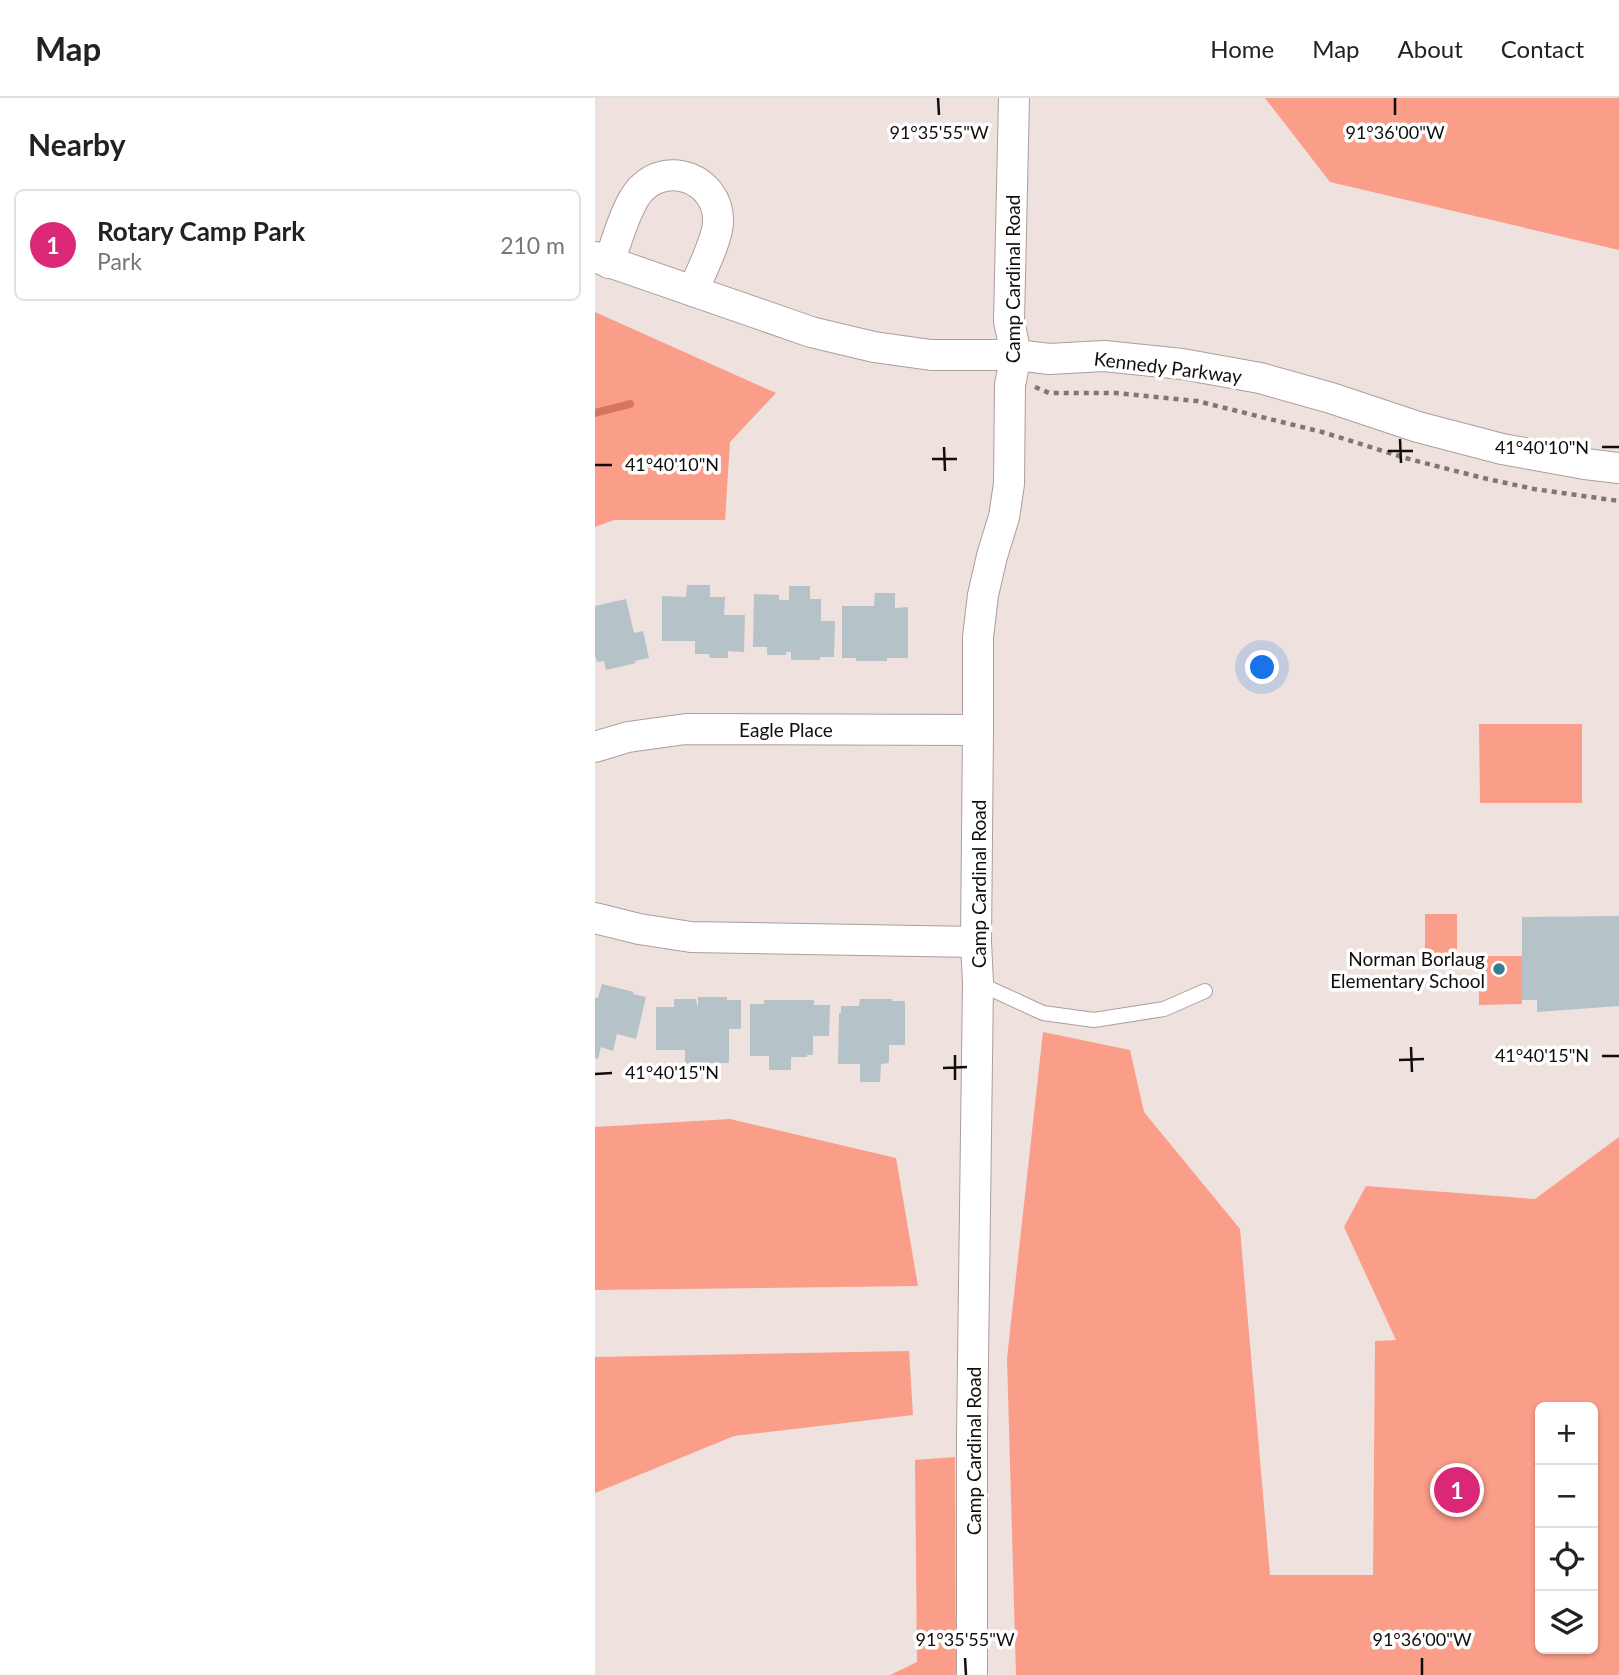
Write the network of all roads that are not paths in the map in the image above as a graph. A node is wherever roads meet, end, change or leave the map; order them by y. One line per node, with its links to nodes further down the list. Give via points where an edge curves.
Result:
1 (1014, 98): 4 (street, Camp Cardinal Road, via 1009,320)
2 (602, 260): 3 (street, Kennedy Parkway); 3 (street, via 641,189 659,177 678,174 695,180 706,191 719,221)
3 (693, 291): 4 (street, Kennedy Parkway, via 811,332 874,347 931,355)
4 (1016, 355): 5 (street, Kennedy Parkway, via 1049,359 1104,356 1260,378 1478,443); 6 (street, Camp Cardinal Road, via 1010,385 1009,484 978,636)
5 (1619, 468)
6 (978, 730): 7 (street, Eagle Place, via 686,729); 9 (street, Camp Cardinal Road)
7 (595, 747)
8 (595, 918): 9 (street, via 691,937)
9 (976, 942): 10 (street, Camp Cardinal Road)
10 (978, 983): 11 (lane, via 1043,1013 1094,1020 1164,1009); 12 (street, Camp Cardinal Road)
11 (1205, 991)
12 (972, 1675)

